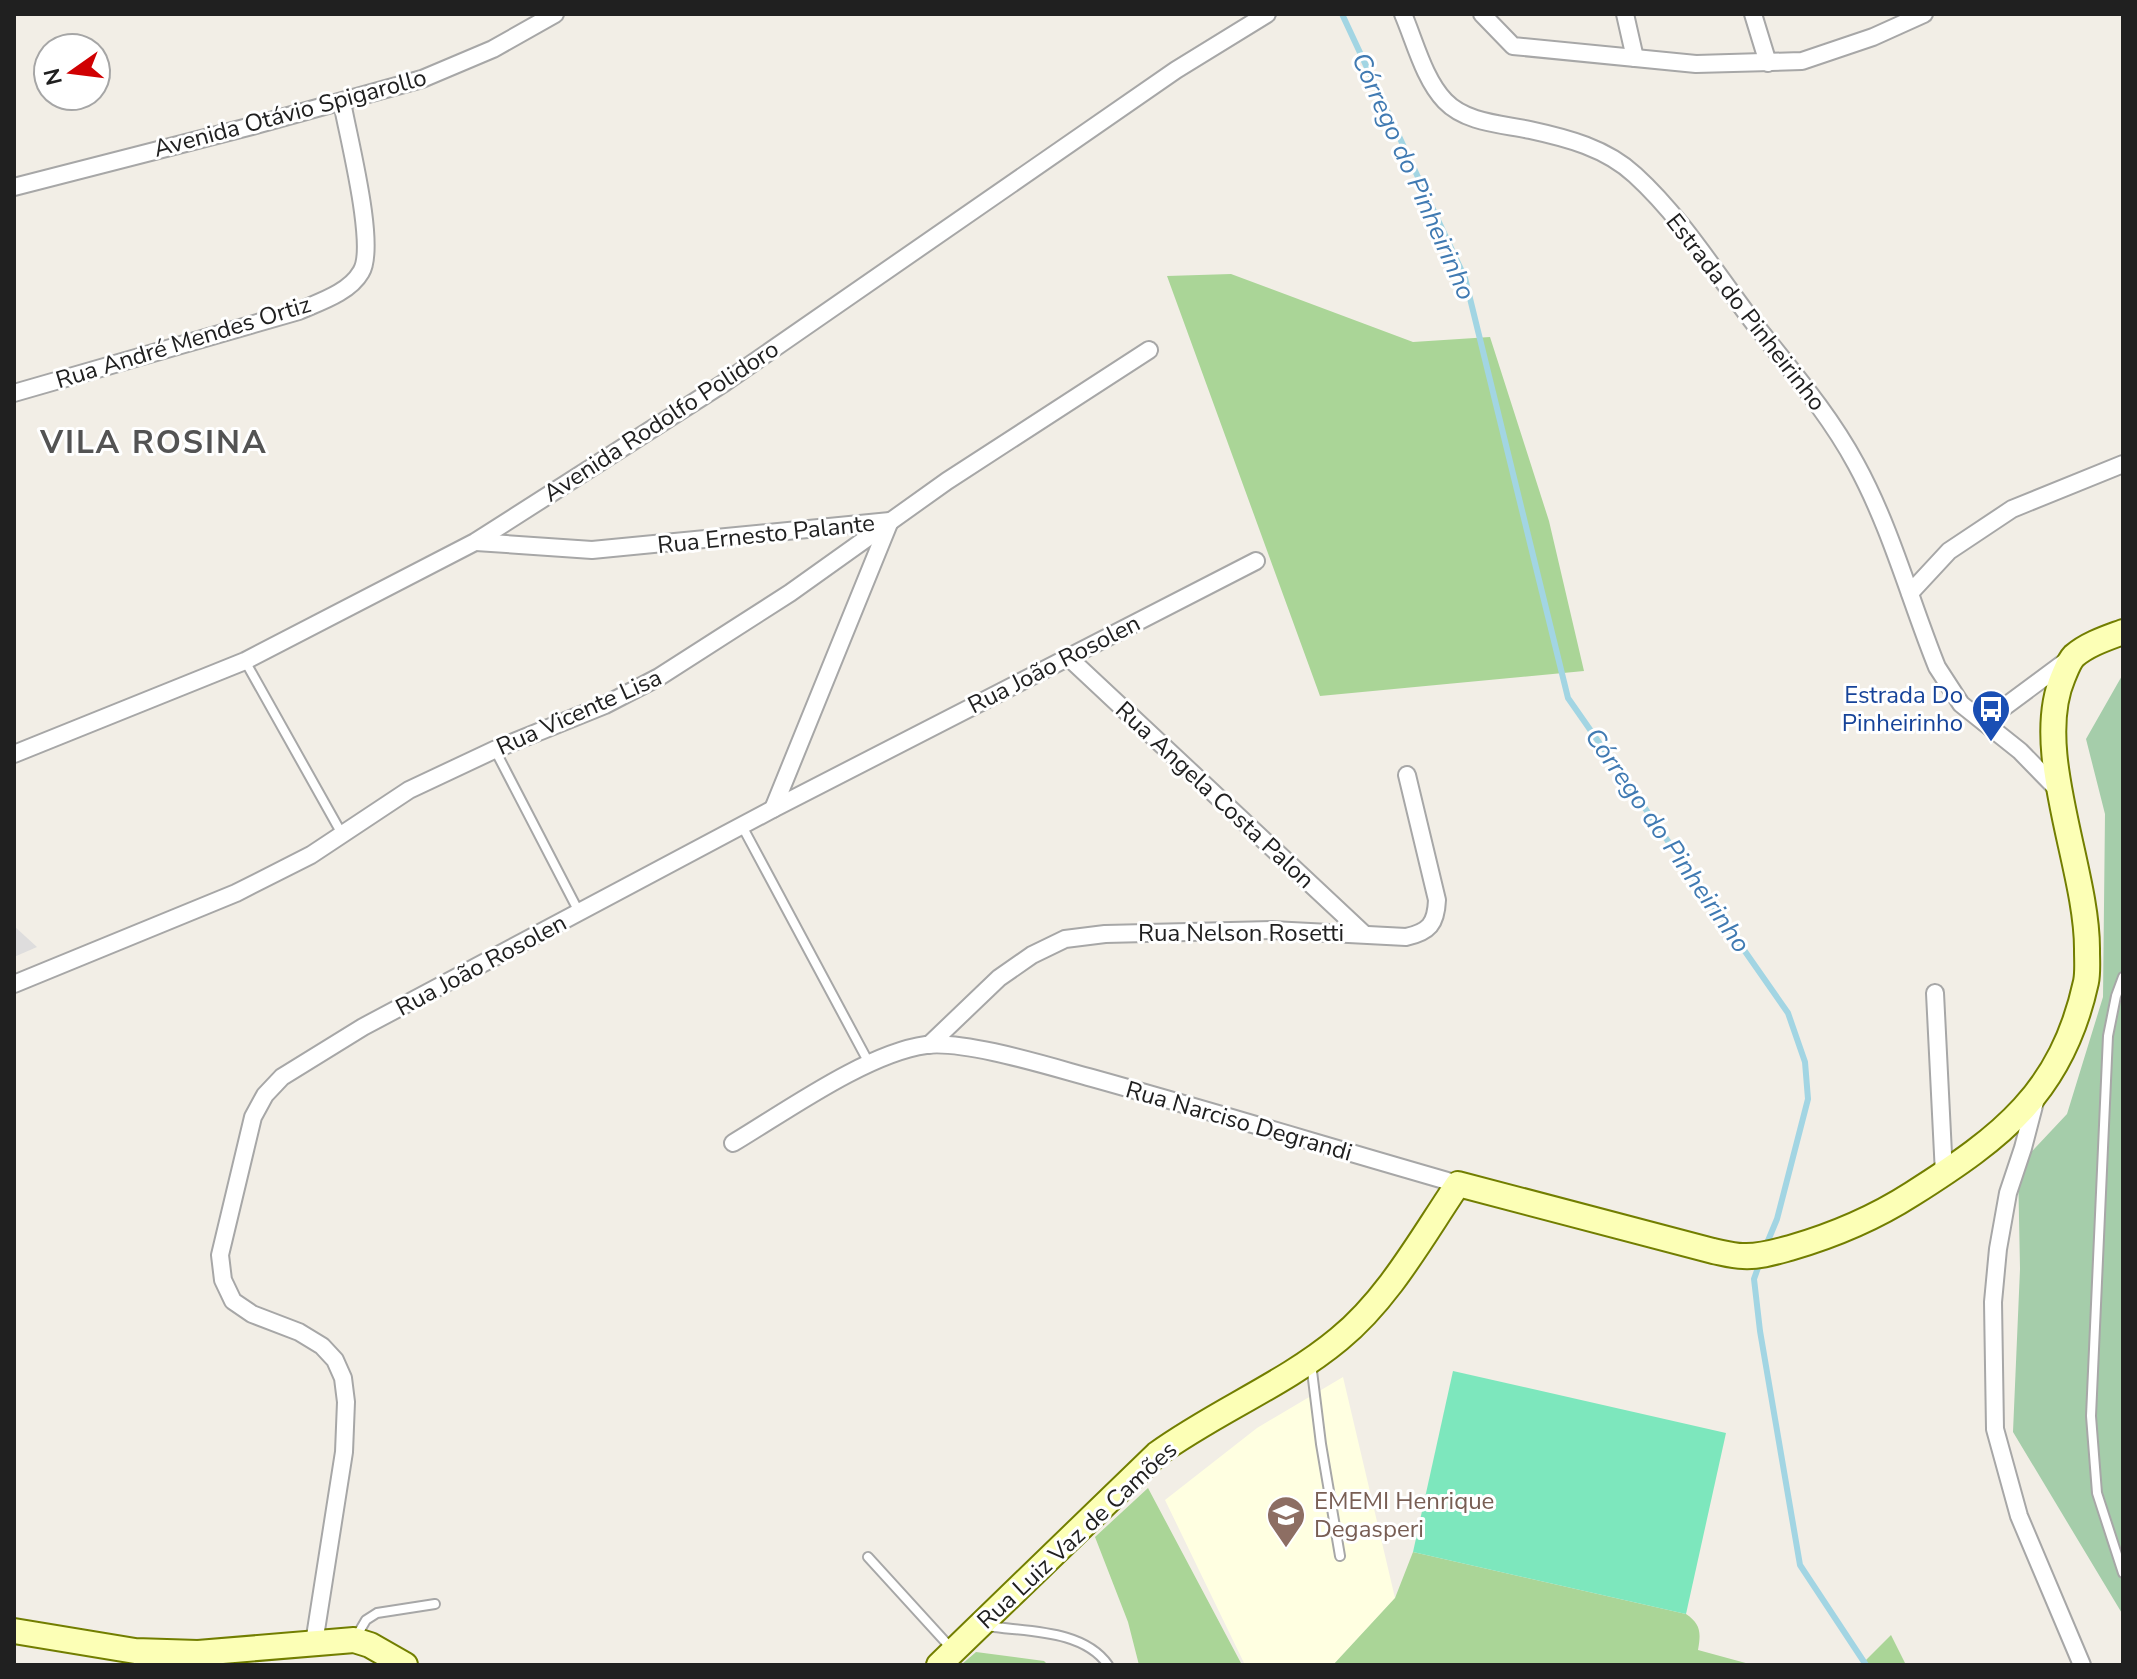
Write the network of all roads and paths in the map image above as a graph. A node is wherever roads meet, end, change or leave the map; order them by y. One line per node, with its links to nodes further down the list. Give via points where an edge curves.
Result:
1 (555, 14): 10 (street, Avenida Otávio Spigarollo, via 469,60)
2 (1267, 14): 16 (street, Avenida Rodolfo Polidoro, via 1176,70 724,383)
3 (1403, 14): 18 (street, Estrada do Pinheirinho, via 1446,103 1465,115 1569,139 1607,155 1628,169 1677,221 1831,423 1857,465)
4 (1482, 14): 8 (street, via 1513,46)
5 (1625, 14): 8 (street)
6 (1753, 14): 9 (street)
7 (1924, 14): 9 (street, via 1802,61)
8 (1635, 58): 9 (street)
9 (1768, 63)
10 (342, 102): 11 (street, Avenida Otávio Spigarollo); 13 (street, Rua André Mendes Ortiz, via 366,236 363,269 355,280 299,311)
11 (14, 187)
12 (1149, 350): 15 (street, Rua Vicente Lisa)
13 (14, 393)
14 (2123, 464): 18 (street, via 2012,509 1949,551)
15 (890, 521): 16 (street, Rua Ernesto Palante, via 605,549); 24 (street, Rua Vicente Lisa, via 659,677); 28 (street, Rua Ernesto Palante)
16 (475, 542): 22 (street, Avenida Rodolfo Polidoro)
17 (1256, 561): 20 (street, Rua João Rosolen)
18 (1910, 593): 23 (street, Estrada do Pinheirinho, via 1937,667 1961,704)
19 (2123, 632): 21 (main road)
20 (1067, 656): 28 (street, Rua João Rosolen); 32 (street, Rua Angela Costa Palon)
21 (2072, 657): 23 (street); 27 (main road, via 2053,719)
22 (245, 661): 25 (street, Avenida Rodolfo Polidoro); 30 (lane)
23 (1984, 722): 27 (street, Estrada do Pinheirinho)
24 (494, 750): 30 (street, Rua Vicente Lisa, via 409,790); 31 (lane)
25 (14, 754)
26 (1407, 775): 32 (street, Rua Nelson Rosetti, via 1437,900 1436,917 1421,934)
27 (2062, 794): 38 (main road, via 2081,885 2087,979 2076,1018)
28 (773, 809): 29 (street, Rua João Rosolen)
29 (742, 826): 31 (street, Rua João Rosolen); 37 (lane)
30 (342, 835): 34 (street, Rua Vicente Lisa, via 236,893)
31 (580, 913): 50 (street, Rua João Rosolen, via 363,1027 282,1077 253,1117 220,1255 223,1280 233,1301 252,1314 322,1346 343,1378 346,1402 344,1452)
32 (1363, 933): 36 (street, Rua Nelson Rosetti, via 1181,931 1065,939 999,978)
33 (2123, 977): 45 (lane, via 2108,1036 2091,1416 2097,1493)
34 (14, 984)
35 (1935, 993): 40 (street)
36 (929, 1045): 37 (street, Rua Narciso Degrandi); 41 (street, Rua Narciso Degrandi, via 983,1051 1065,1071)
37 (869, 1063): 39 (street, Rua Narciso Degrandi)
38 (2036, 1096): 40 (main road, via 2011,1124); 54 (street, via 1998,1249 1993,1302 1995,1429 2019,1516)
39 (733, 1143)
40 (1944, 1174): 41 (main road, Rua Narciso Degrandi, via 1861,1224 1759,1255 1713,1251)
41 (1458, 1184): 42 (main road, Rua Luiz Vaz de Camões, via 1387,1289 1337,1341)
42 (1310, 1358): 43 (lane); 47 (main road, Rua Luiz Vaz de Camões, via 1157,1454)
43 (1340, 1556)
44 (868, 1557): 51 (lane)
45 (2123, 1573)
46 (435, 1604): 49 (lane, via 377,1613)
47 (981, 1626): 51 (main road, Rua Luiz Vaz de Camões); 53 (lane, via 1072,1638)
48 (14, 1631): 50 (main road, via 135,1651 233,1655)
49 (354, 1640): 50 (main road); 52 (main road)
50 (314, 1643)
51 (947, 1658)
52 (405, 1665)
53 (1108, 1665)
54 (2082, 1665)

